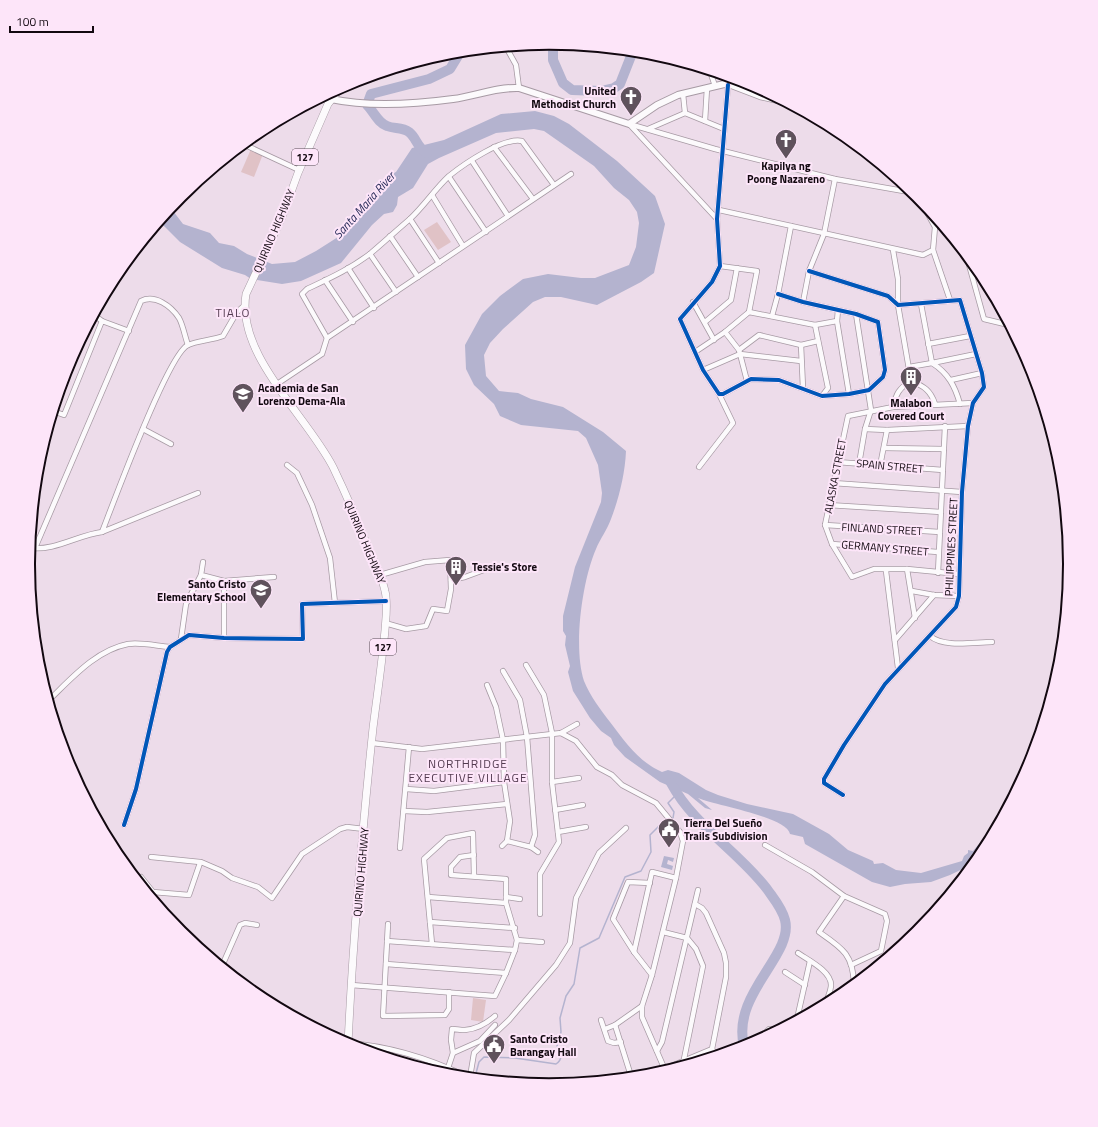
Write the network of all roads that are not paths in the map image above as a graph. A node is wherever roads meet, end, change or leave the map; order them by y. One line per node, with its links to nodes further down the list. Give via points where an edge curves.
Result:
1 (509, 52): 6 (street, via 516,65)
2 (712, 76): 5 (street)
3 (730, 83): 4 (street)
4 (727, 84): 5 (street); 9 (street); 14 (street)
5 (715, 86): 7 (street)
6 (519, 88): 10 (street, via 503,87 454,99 394,103 360,103); 13 (street)
7 (708, 88): 8 (street); 12 (street)
8 (683, 94): 11 (street); 13 (street, via 657,105)
9 (766, 98)
10 (331, 99): 20 (main road, QUIRINO HIGHWAY / 127)
11 (685, 114): 12 (street); 15 (street)
12 (705, 121): 14 (street)
13 (629, 124): 15 (street); 31 (street)
14 (724, 129): 18 (street)
15 (648, 130): 18 (street)
16 (249, 147): 20 (street)
17 (494, 147): 19 (street); 24 (street, via 516,139 522,140); 27 (street)
18 (722, 151): 23 (street); 28 (street)
19 (472, 161): 22 (street); 29 (street)
20 (300, 170): 55 (main road, QUIRINO HIGHWAY / 127, via 282,217 250,285)
21 (570, 174): 24 (street)
22 (449, 176): 26 (street); 34 (street)
23 (835, 179): 25 (street); 35 (street)
24 (554, 185): 27 (street)
25 (902, 191)
26 (432, 195): 30 (street); 37 (street)
27 (533, 199): 29 (street)
28 (719, 210): 31 (street); 33 (street)
29 (508, 216): 34 (street)
30 (410, 219): 36 (street); 41 (street)
31 (717, 219): 42 (street)
32 (932, 222): 39 (street, via 935,227)
33 (791, 226): 35 (street); 50 (street)
34 (486, 232): 37 (street)
35 (824, 234): 38 (street); 45 (street)
36 (390, 236): 40 (street); 47 (street)
37 (464, 246): 41 (street)
38 (894, 250): 39 (street, via 923,255); 56 (street)
39 (933, 250): 51 (street)
40 (370, 254): 43 (street); 49 (street)
41 (439, 262): 47 (street)
42 (720, 266): 44 (street); 52 (street, via 712,282)
43 (348, 268): 48 (street); 57 (street)
44 (737, 268): 59 (street, via 755,270 757,274); 66 (street, via 731,300)
45 (809, 271): 53 (street); 56 (street, via 888,296)
46 (971, 271): 67 (street, via 984,319)
47 (418, 277): 49 (street)
48 (325, 280): 65 (street); 72 (street, via 302,294)
49 (396, 292): 57 (street)
50 (778, 294): 53 (street); 61 (street)
51 (950, 300): 54 (street); 71 (street, via 960,300)
52 (693, 302): 66 (street); 78 (street, via 680,319)
53 (803, 302): 58 (street)
54 (921, 304): 56 (street); 76 (street)
55 (244, 305): 77 (street, via 237,312 224,336); 89 (main road, QUIRINO HIGHWAY / 127, via 252,340)
56 (898, 305): 83 (street)
57 (374, 308): 65 (street)
58 (838, 310): 60 (street); 64 (street)
59 (749, 312): 61 (street); 70 (street)
60 (856, 314): 91 (street); 91 (street, via 875,319 879,326 885,374)
61 (772, 316): 68 (street)
62 (98, 318): 63 (street)
63 (102, 321): 69 (street); 100 (street, via 64,416)
64 (837, 321): 68 (street); 93 (street)
65 (353, 322): 72 (street)
66 (705, 322): 73 (street)
67 (1003, 323)
68 (815, 325): 74 (street)
69 (129, 331): 77 (street, via 141,301 154,298 179,318); 125 (street)
70 (725, 332): 73 (street); 79 (street)
71 (970, 336): 76 (street); 80 (street)
72 (328, 338): 89 (street, via 322,354)
73 (714, 340): 78 (street)
74 (818, 341): 75 (street); 94 (street, via 828,388)
75 (801, 344): 79 (street, via 759,335); 81 (street)
76 (928, 344): 82 (street)
77 (188, 345): 103 (street, via 173,361)
78 (695, 352): 84 (street)
79 (740, 352): 81 (street); 84 (street); 87 (street)
80 (976, 354): 82 (street); 85 (street)
81 (801, 361): 90 (street)
82 (932, 363): 83 (street); 86 (street)
83 (909, 367): 88 (street)
84 (703, 370): 92 (street)
85 (982, 373): 86 (street); 97 (street, via 984,387)
86 (951, 380): 96 (street)
87 (748, 381): 90 (street, via 779,380); 92 (street)
88 (911, 381): 95 (street, via 922,385 932,394); 98 (street, via 897,392)
89 (276, 384): 135 (main road, QUIRINO HIGHWAY / 127, via 333,467)
90 (804, 388): 94 (street)
91 (869, 390): 93 (street); 99 (street)
92 (719, 394): 113 (street, via 733,423)
93 (849, 394): 94 (street)
94 (822, 396)
95 (935, 404): 96 (street); 98 (street)
96 (960, 404): 97 (street)
97 (973, 404): 102 (street, PHILIPPINES STREET)
98 (893, 407): 99 (street)
99 (871, 410): 104 (street); 109 (street, ALASKA STREET, via 848,416)
100 (58, 413)
101 (945, 426): 102 (street); 105 (street); 108 (street)
102 (968, 426): 117 (street, PHILIPPINES STREET)
103 (143, 429): 106 (street); 122 (street)
104 (865, 429): 105 (street); 110 (street)
105 (887, 430): 107 (street)
106 (171, 444)
107 (884, 448): 108 (street); 112 (street)
108 (944, 449): 114 (street)
109 (837, 462): 110 (street, SPAIN STREET); 115 (street, ALASKA STREET)
110 (859, 464): 112 (street, SPAIN STREET)
111 (287, 465): 143 (street, via 297,473 312,505 330,558)
112 (880, 466): 114 (street, SPAIN STREET)
113 (699, 468)
114 (944, 470): 116 (street)
115 (833, 483): 116 (street); 119 (street, ALASKA STREET)
116 (942, 491): 117 (street); 120 (street)
117 (962, 492): 133 (street, PHILIPPINES STREET)
118 (198, 493): 122 (street)
119 (828, 505): 120 (street); 121 (street, ALASKA STREET)
120 (941, 512): 123 (street)
121 (825, 525): 123 (street, FINLAND STREET); 124 (street, ALASKA STREET)
122 (102, 532): 126 (street, via 86,534 48,548)
123 (940, 532): 127 (street)
124 (832, 544): 127 (street, GERMANY STREET); 131 (street, ALASKA STREET, via 852,577 874,570)
125 (36, 547)
126 (35, 548)
127 (938, 552): 132 (street)
128 (203, 562): 134 (street)
129 (907, 569): 131 (street); 132 (street); 139 (street)
130 (484, 570): 137 (street, via 465,578)
131 (886, 571): 149 (street)
132 (938, 573): 133 (street)
133 (959, 574): 141 (street, PHILIPPINES STREET)
134 (201, 575): 138 (street); 148 (street, via 186,604)
135 (380, 575): 137 (street, via 425,562 450,560); 142 (main road, QUIRINO HIGHWAY / 127)
136 (274, 577): 138 (street)
137 (451, 580): 145 (street, via 447,611 434,609 426,626 406,628)
138 (224, 581): 147 (street)
139 (912, 591): 140 (street); 144 (street)
140 (934, 595): 141 (street); 144 (street)
141 (959, 596): 146 (street, PHILIPPINES STREET, via 956,606)
142 (386, 601): 143 (street); 145 (main road, QUIRINO HIGHWAY / 127)
143 (335, 603): 147 (street, via 302,604 303,639)
144 (915, 618): 149 (street)
145 (385, 623): 162 (main road, QUIRINO HIGHWAY / 127)
146 (930, 636): 150 (street, via 936,640 949,642); 153 (street, PHILIPPINES STREET)
147 (224, 638): 148 (street, via 189,635)
148 (181, 639): 151 (street)
149 (895, 640): 153 (street)
150 (992, 642)
151 (170, 647): 156 (street, via 128,644 103,653); 173 (street, via 136,789)
152 (526, 665): 158 (street, via 544,695)
153 (898, 668): 168 (street, PHILIPPINES STREET, via 876,696 824,779 824,783)
154 (503, 671): 160 (street, via 520,700)
155 (487, 685): 161 (street, via 496,707)
156 (53, 696)
157 (577, 724): 159 (street)
158 (552, 733): 159 (street); 160 (street); 166 (street)
159 (561, 733): 188 (street, via 576,741 597,767 612,775 622,785 656,803 665,812 680,832 683,841)
160 (527, 736): 161 (street); 181 (street, via 535,835)
161 (503, 740): 163 (street, via 422,749); 165 (street)
162 (372, 743): 163 (street); 176 (main road, QUIRINO HIGHWAY / 127)
163 (409, 747): 167 (street)
164 (579, 778): 166 (street)
165 (504, 782): 167 (street, via 434,791); 169 (street)
166 (552, 782): 171 (street)
167 (406, 789): 172 (street)
168 (843, 795)
169 (507, 804): 172 (street, via 427,812); 178 (street, via 510,821)
170 (583, 805): 171 (street)
171 (556, 810): 177 (street)
172 (404, 811): 182 (street)
173 (124, 825)
174 (586, 827): 177 (street)
175 (626, 828): 242 (street, via 599,853 576,898 570,943 556,965 509,1020 474,1053)
176 (364, 829): 186 (street, via 340,829 302,854 272,898 258,887 232,878 222,870); 219 (main road, QUIRINO HIGHWAY / 127)
177 (558, 832): 197 (street, via 559,842 540,874)
178 (508, 841): 180 (street); 181 (street)
179 (765, 845): 192 (street, via 812,872)
180 (502, 846)
181 (531, 847): 183 (street)
182 (400, 848)
183 (538, 852)
184 (474, 855): 187 (street); 187 (street, via 460,857 451,867 452,875); 193 (street, via 473,833 447,838 429,854 424,859)
185 (151, 857): 186 (street)
186 (200, 862): 191 (street, via 189,895)
187 (474, 876): 195 (street, via 506,879)
188 (676, 878): 189 (street, via 652,872); 202 (street)
189 (650, 883): 209 (street); 209 (street, via 628,882 613,919)
190 (698, 890): 196 (street)
191 (155, 892)
192 (844, 896): 214 (street, via 819,932 843,949); 214 (street, via 879,910 885,914 887,921 882,951)
193 (428, 897): 195 (street); 198 (street)
194 (520, 899): 195 (street)
195 (506, 900): 201 (street)
196 (695, 904): 203 (street); 234 (street, via 706,913 724,953 726,964)
197 (540, 914)
198 (430, 922): 201 (street); 207 (street)
199 (388, 924): 205 (street)
200 (257, 925): 211 (street, via 240,925)
201 (514, 928): 204 (street)
202 (663, 932): 203 (street); 217 (street)
203 (687, 938): 235 (street); 238 (street, via 696,949 703,966)
204 (517, 940): 206 (street); 208 (street)
205 (387, 941): 207 (street); 213 (street)
206 (542, 942)
207 (432, 944): 208 (street)
208 (515, 950): 216 (street)
209 (634, 952): 217 (street)
210 (798, 953): 212 (street)
211 (224, 961)
212 (810, 961): 220 (street); 223 (street, via 830,979)
213 (386, 964): 216 (street); 221 (street)
214 (851, 965): 218 (street)
215 (785, 972): 220 (street)
216 (506, 973): 222 (street, via 495,996)
217 (652, 975): 224 (street)
218 (853, 978)
219 (351, 985): 221 (street); 231 (main road, QUIRINO HIGHWAY / 127)
220 (805, 985): 225 (street)
221 (385, 988): 222 (street); 222 (street, via 383,1016 445,1015 449,1009)
222 (449, 992)
223 (828, 995)
224 (642, 1006): 229 (street); 235 (street, via 642,1017)
225 (798, 1013)
226 (495, 1016): 236 (street, via 475,1028 452,1029)
227 (601, 1020): 230 (street)
228 (495, 1024): 236 (street, via 480,1041)
229 (615, 1025): 230 (street); 232 (street)
230 (605, 1029): 232 (street, via 608,1041)
231 (348, 1036)
232 (621, 1042): 243 (street)
233 (376, 1047): 240 (street)
234 (712, 1049): 237 (street)
235 (658, 1051): 239 (street)
236 (453, 1053): 241 (street)
237 (692, 1057)
238 (684, 1060)
239 (662, 1065)
240 (445, 1067)
241 (448, 1068)
242 (471, 1071)
243 (630, 1071)

